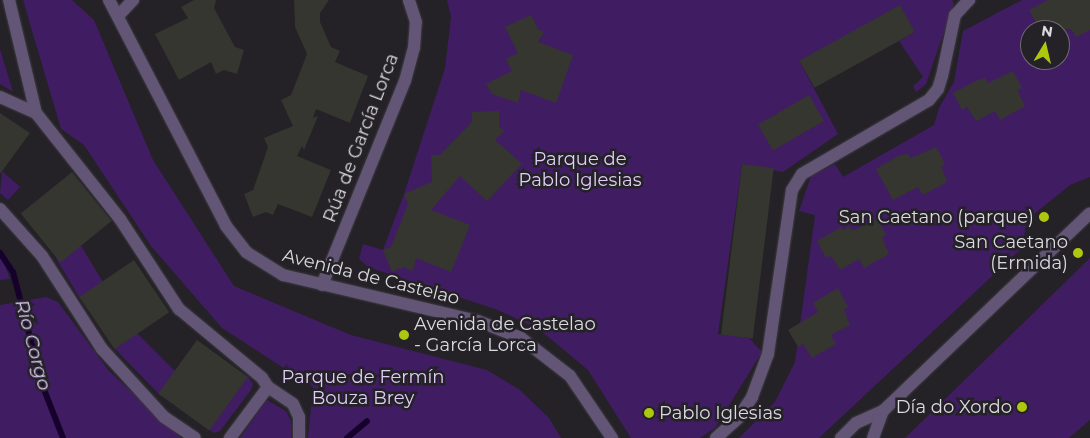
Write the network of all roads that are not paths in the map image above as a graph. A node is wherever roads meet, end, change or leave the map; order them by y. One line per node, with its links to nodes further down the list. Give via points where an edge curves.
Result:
1 (9, 0): 8 (street)
2 (109, 0): 6 (street, Avenida de Castelao)
3 (133, 0): 6 (street)
4 (408, 0): 11 (street, Rúa de García Lorca, via 416,22 414,48 405,81)
5 (969, 0): 18 (street, via 955,15 938,90 929,100 802,174 792,190 768,354 752,397 738,418)
6 (119, 15): 11 (street, Avenida de Castelao, via 196,171 234,238 246,252 270,269)
7 (0, 97): 8 (street)
8 (36, 113): 12 (street, via 120,219 179,309 262,378)
9 (0, 209): 14 (street, via 42,256 102,349 164,417)
10 (1090, 213): 13 (street)
11 (322, 285): 17 (street, Avenida de Castelao, via 478,321 521,338 570,376)
12 (268, 387): 15 (street); 16 (street, via 293,404 299,417)
13 (883, 411): 19 (street, via 856,423); 20 (street)
14 (195, 438)
15 (230, 438)
16 (299, 438)
17 (612, 438)
18 (716, 438)
19 (841, 438)
20 (873, 438)

